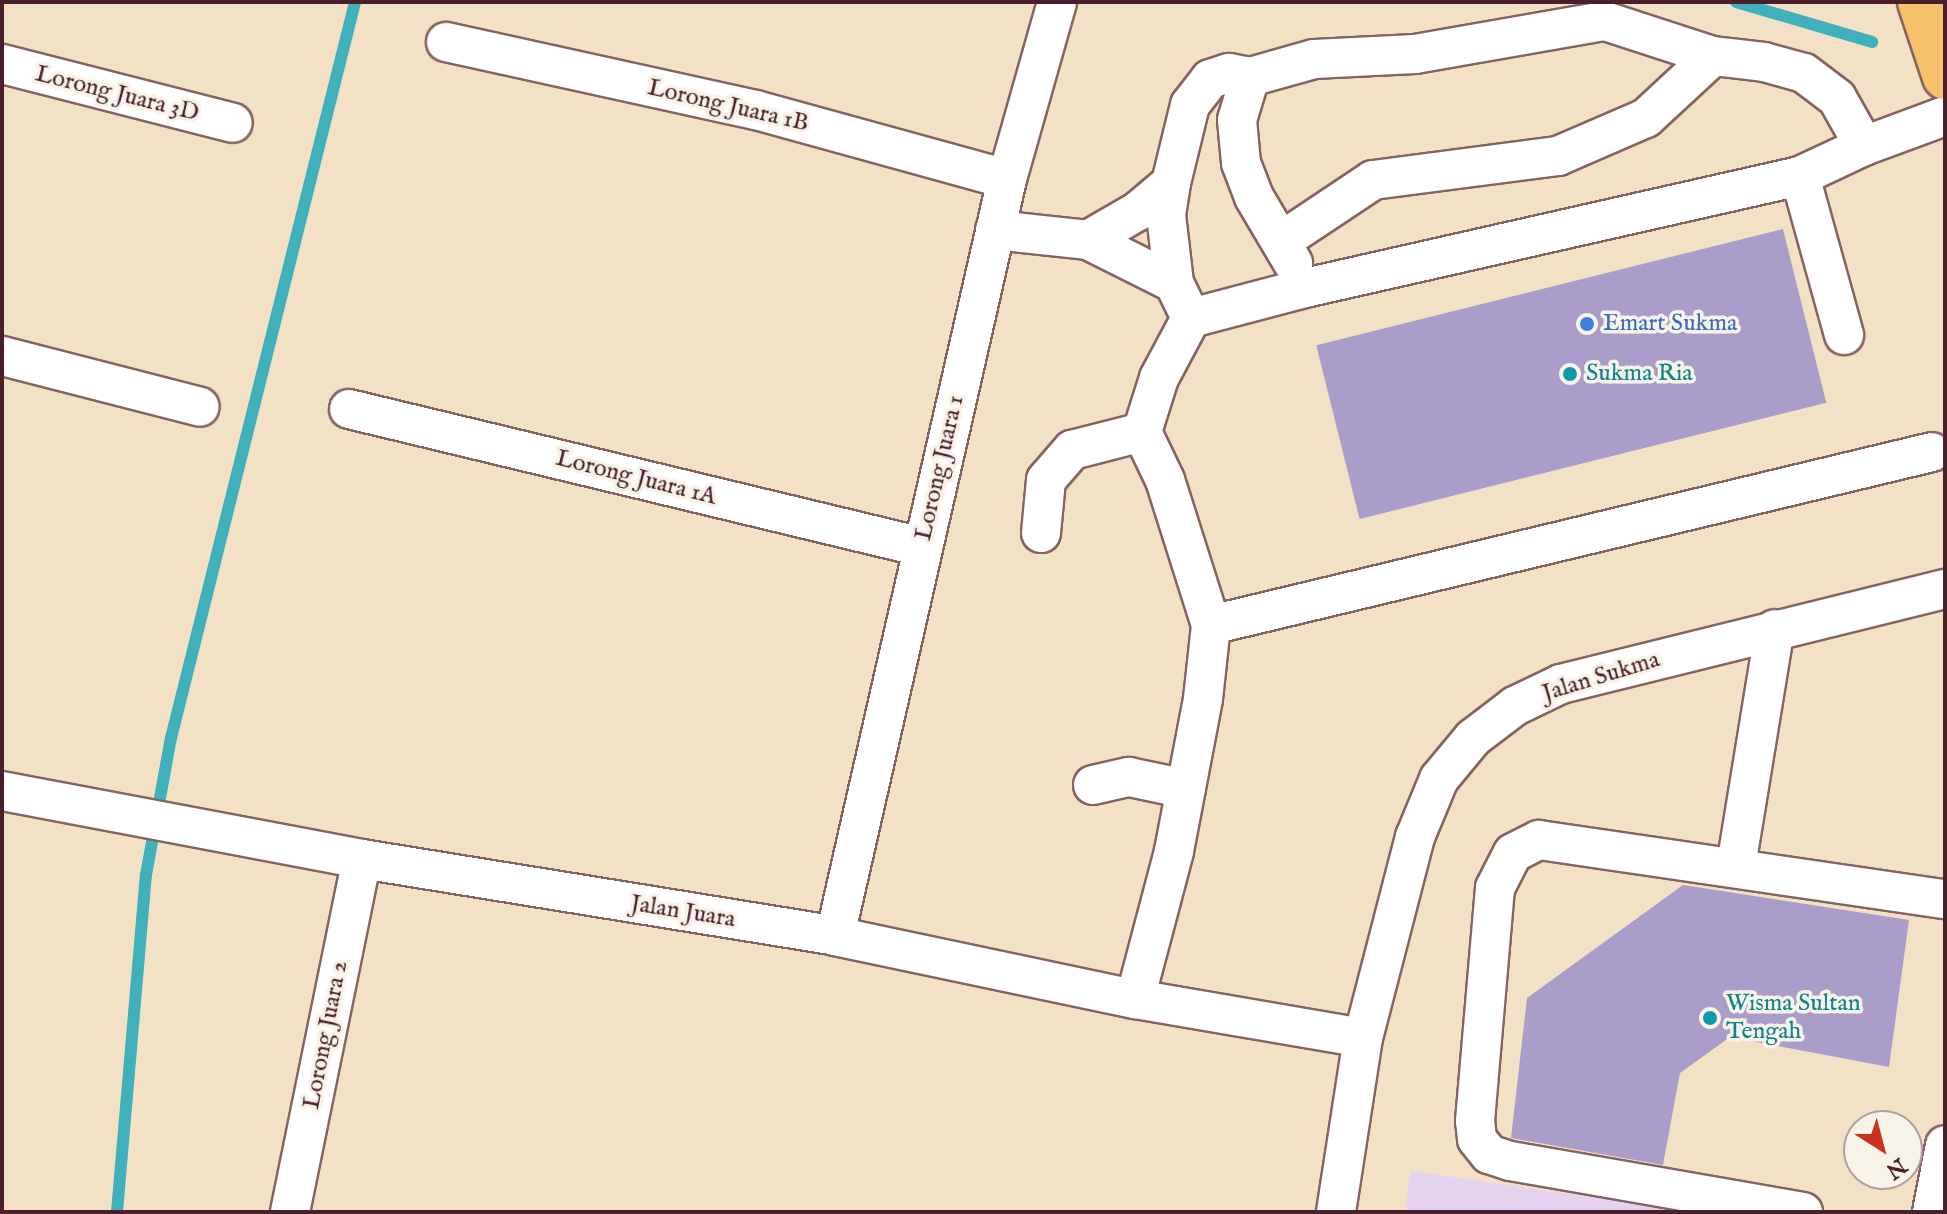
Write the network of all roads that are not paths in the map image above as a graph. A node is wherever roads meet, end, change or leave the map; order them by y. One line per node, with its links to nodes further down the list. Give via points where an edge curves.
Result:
1 (1057, 2): 12 (street, Lorong Juara 1)
2 (1920, 2): 7 (main road)
3 (446, 42): 12 (street, Lorong Juara 1B, via 756,110)
4 (1713, 56): 6 (street, via 1605,21 1415,54 1314,59); 10 (street, via 1804,73 1837,98); 16 (street, via 1646,118 1558,156 1373,180)
5 (2, 64): 9 (street, Lorong Juara 3D)
6 (1250, 77): 13 (street, via 1229,73 1201,88 1190,105); 16 (street, via 1237,120 1241,163 1254,197)
7 (1945, 77)
8 (1945, 116): 10 (street)
9 (233, 123)
10 (1864, 146): 11 (street)
11 (1800, 176): 18 (street); 20 (street)
12 (1007, 179): 14 (street, Lorong Juara 1)
13 (1171, 183): 15 (street, via 1138,211); 17 (street, via 1166,215)
14 (995, 230): 15 (street); 27 (street, Lorong Juara 1)
15 (1088, 240): 17 (street)
16 (1283, 240): 18 (street)
17 (1174, 283): 19 (street)
18 (1305, 288): 19 (street)
19 (1191, 318): 24 (street, via 1159,378)
20 (1844, 335)
21 (2, 356): 22 (street)
22 (200, 407)
23 (349, 409): 27 (street, Lorong Juara 1A)
24 (1142, 432): 26 (street, via 1072,450 1046,480); 29 (street, via 1165,480)
25 (1932, 452): 29 (street)
26 (1041, 533)
27 (922, 547): 37 (street, Lorong Juara 1)
28 (1945, 589): 30 (street, Jalan Sukma)
29 (1211, 625): 32 (street)
30 (1775, 629): 35 (street); 39 (street, Jalan Sukma, via 1561,684 1515,706 1473,738 1439,779 1415,837)
31 (1093, 785): 32 (street, via 1129,777)
32 (1186, 789): 38 (street)
33 (2, 791): 34 (street, Jalan Juara)
34 (362, 859): 37 (street, Jalan Juara); 41 (street, Lorong Juara 2)
35 (1736, 866): 36 (street); 43 (street, via 1539,840 1513,853 1495,888 1477,1139 1489,1154 1510,1161)
36 (1945, 899)
37 (835, 936): 38 (street, Jalan Juara)
38 (1135, 999): 39 (street, Jalan Juara)
39 (1363, 1038): 42 (street, Jalan Sukma)
40 (1945, 1145): 44 (street)
41 (290, 1212)
42 (1336, 1212)
43 (1803, 1212)
44 (1932, 1212)

